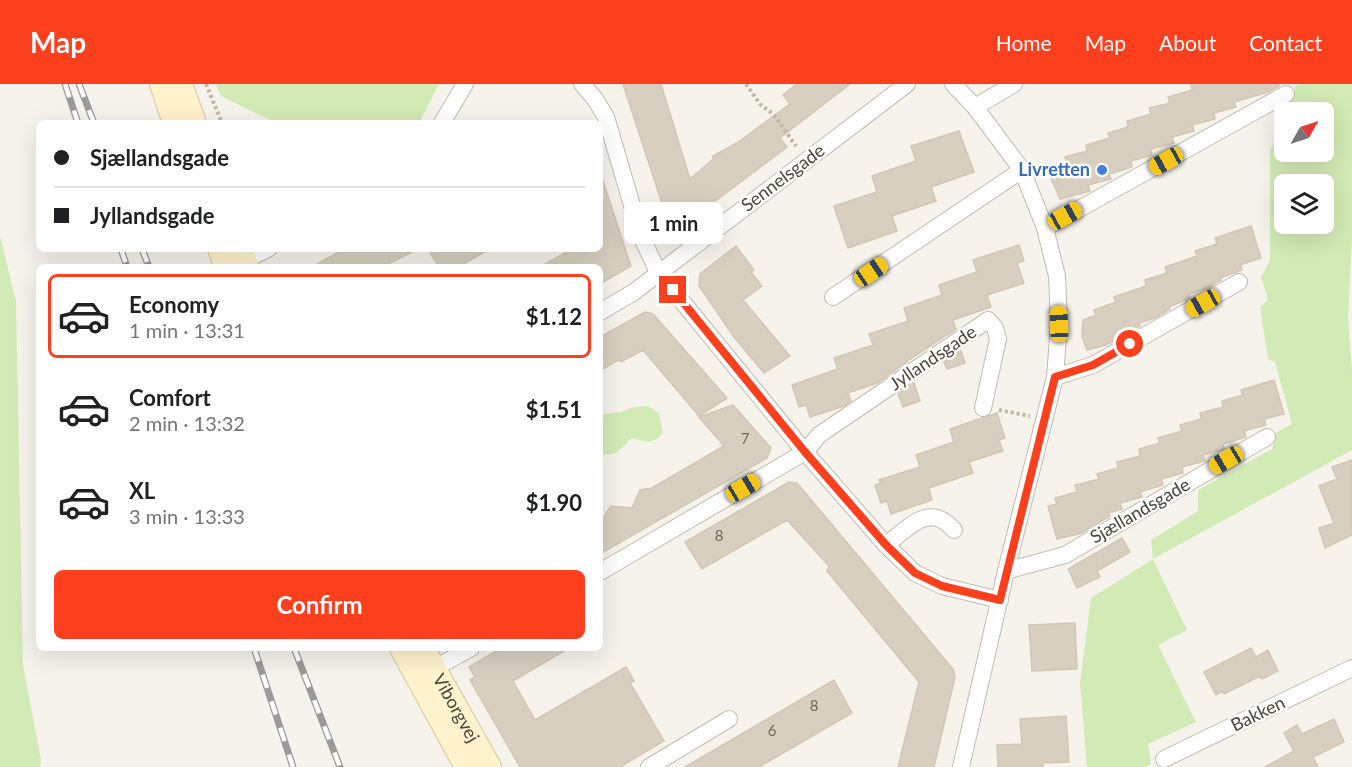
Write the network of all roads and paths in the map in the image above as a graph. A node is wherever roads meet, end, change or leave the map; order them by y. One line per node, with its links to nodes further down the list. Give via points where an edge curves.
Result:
1 (162, 84): 12 (main road)
2 (180, 84): 13 (main road)
3 (207, 84): 14 (path)
4 (465, 84): 15 (street)
5 (582, 84): 22 (street, via 606,117 641,236)
6 (746, 84): 16 (path)
7 (907, 84): 16 (street, Sennelsgade)
8 (953, 84): 11 (street)
9 (1014, 84): 11 (street)
10 (1286, 94): 18 (street)
11 (975, 107): 17 (street)
12 (174, 120)
13 (193, 120)
14 (221, 120)
15 (444, 120)
16 (807, 160): 22 (street, Sennelsgade)
17 (1022, 170): 18 (street); 24 (street)
18 (1045, 228): 26 (street, via 1057,276)
19 (224, 252): 21 (main road)
20 (261, 252): 21 (street)
21 (237, 262)
22 (658, 272): 25 (street, Sennelsgade); 30 (street)
23 (1239, 282): 26 (street, via 1093,365)
24 (833, 297)
25 (603, 310)
26 (1055, 377): 28 (street)
27 (983, 408): 28 (path); 30 (street, Jyllandsgade, via 998,339 988,320 819,435)
28 (1045, 418): 34 (street)
29 (1267, 437): 34 (street, Sjællandsgade, via 1065,555)
30 (805, 452): 32 (street); 33 (street)
31 (954, 530): 32 (street, via 947,521 925,517)
32 (886, 545): 35 (street, via 915,573 942,586)
33 (603, 570)
34 (1006, 571): 35 (street)
35 (1000, 600): 46 (street)
36 (405, 651): 40 (main road, Viborgvej)
37 (422, 651): 40 (main road, Viborgvej)
38 (466, 651): 40 (street)
39 (1352, 668): 42 (street, Bakken)
40 (425, 674): 43 (main road, Viborgvej); 44 (main road, Viborgvej)
41 (729, 719): 45 (street)
42 (1164, 759)
43 (467, 767)
44 (489, 767)
45 (649, 767)
46 (961, 767)

